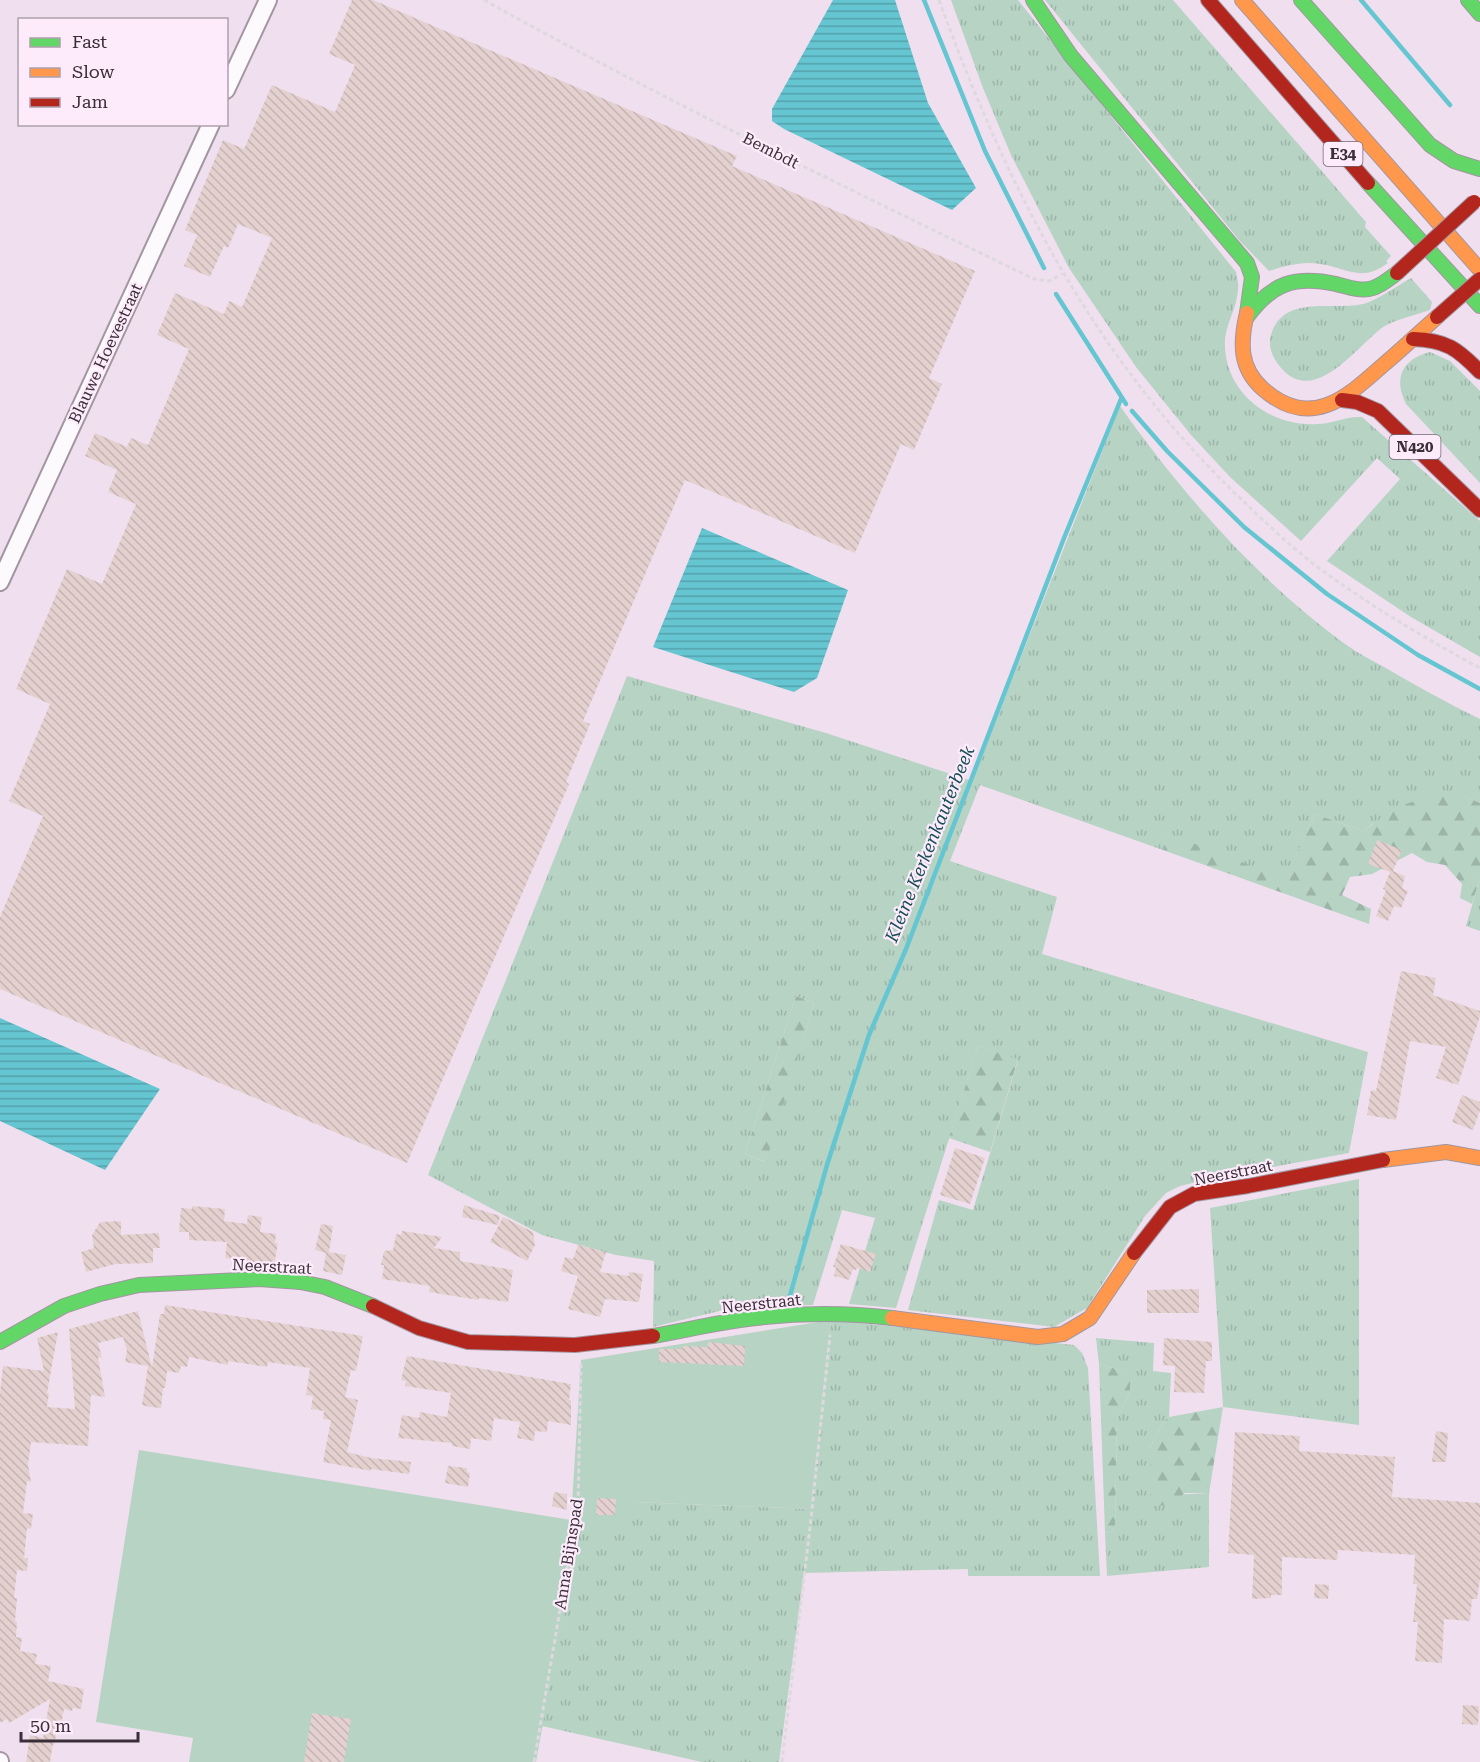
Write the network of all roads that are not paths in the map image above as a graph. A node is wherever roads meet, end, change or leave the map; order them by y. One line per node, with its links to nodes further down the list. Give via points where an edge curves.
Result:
1 (268, 0): 8 (street)
2 (1033, 0): 15 (main road, via 1071,56 1240,253 1251,270 1253,288)
3 (1208, 0): 14 (main road, E34)
4 (1242, 0): 12 (main road, E34)
5 (1301, 0): 10 (main road, via 1430,145 1448,159)
6 (1468, 0): 7 (main road)
7 (1480, 14)
8 (228, 86)
9 (210, 126): 24 (street, Blauwe Hoevestraat)
10 (1480, 169)
11 (1477, 199): 15 (main road, bridge, via 1397,273 1373,288 1296,280 1263,295)
12 (1480, 270)
13 (1480, 279): 16 (main road, bridge)
14 (1480, 306)
15 (1247, 317): 20 (main road, via 1242,345 1244,362 1254,381 1271,396 1291,406 1311,409)
16 (1413, 339): 17 (main road); 18 (main road, via 1450,344)
17 (1385, 364): 19 (main road); 20 (main road)
18 (1480, 372)
19 (1385, 380)
20 (1342, 400): 23 (main road, N420, via 1378,411)
21 (1423, 435): 22 (main road, N420)
22 (1480, 493)
23 (1480, 510)
24 (0, 582)
25 (1480, 1158): 26 (main road, Neerstraat, via 1446,1152 1403,1156 1194,1194 1170,1207 1090,1318 1063,1334 1038,1337 865,1315 794,1315 575,1345 468,1342 419,1328 325,1287 259,1279 139,1285 100,1294 64,1306)
26 (0, 1342)

